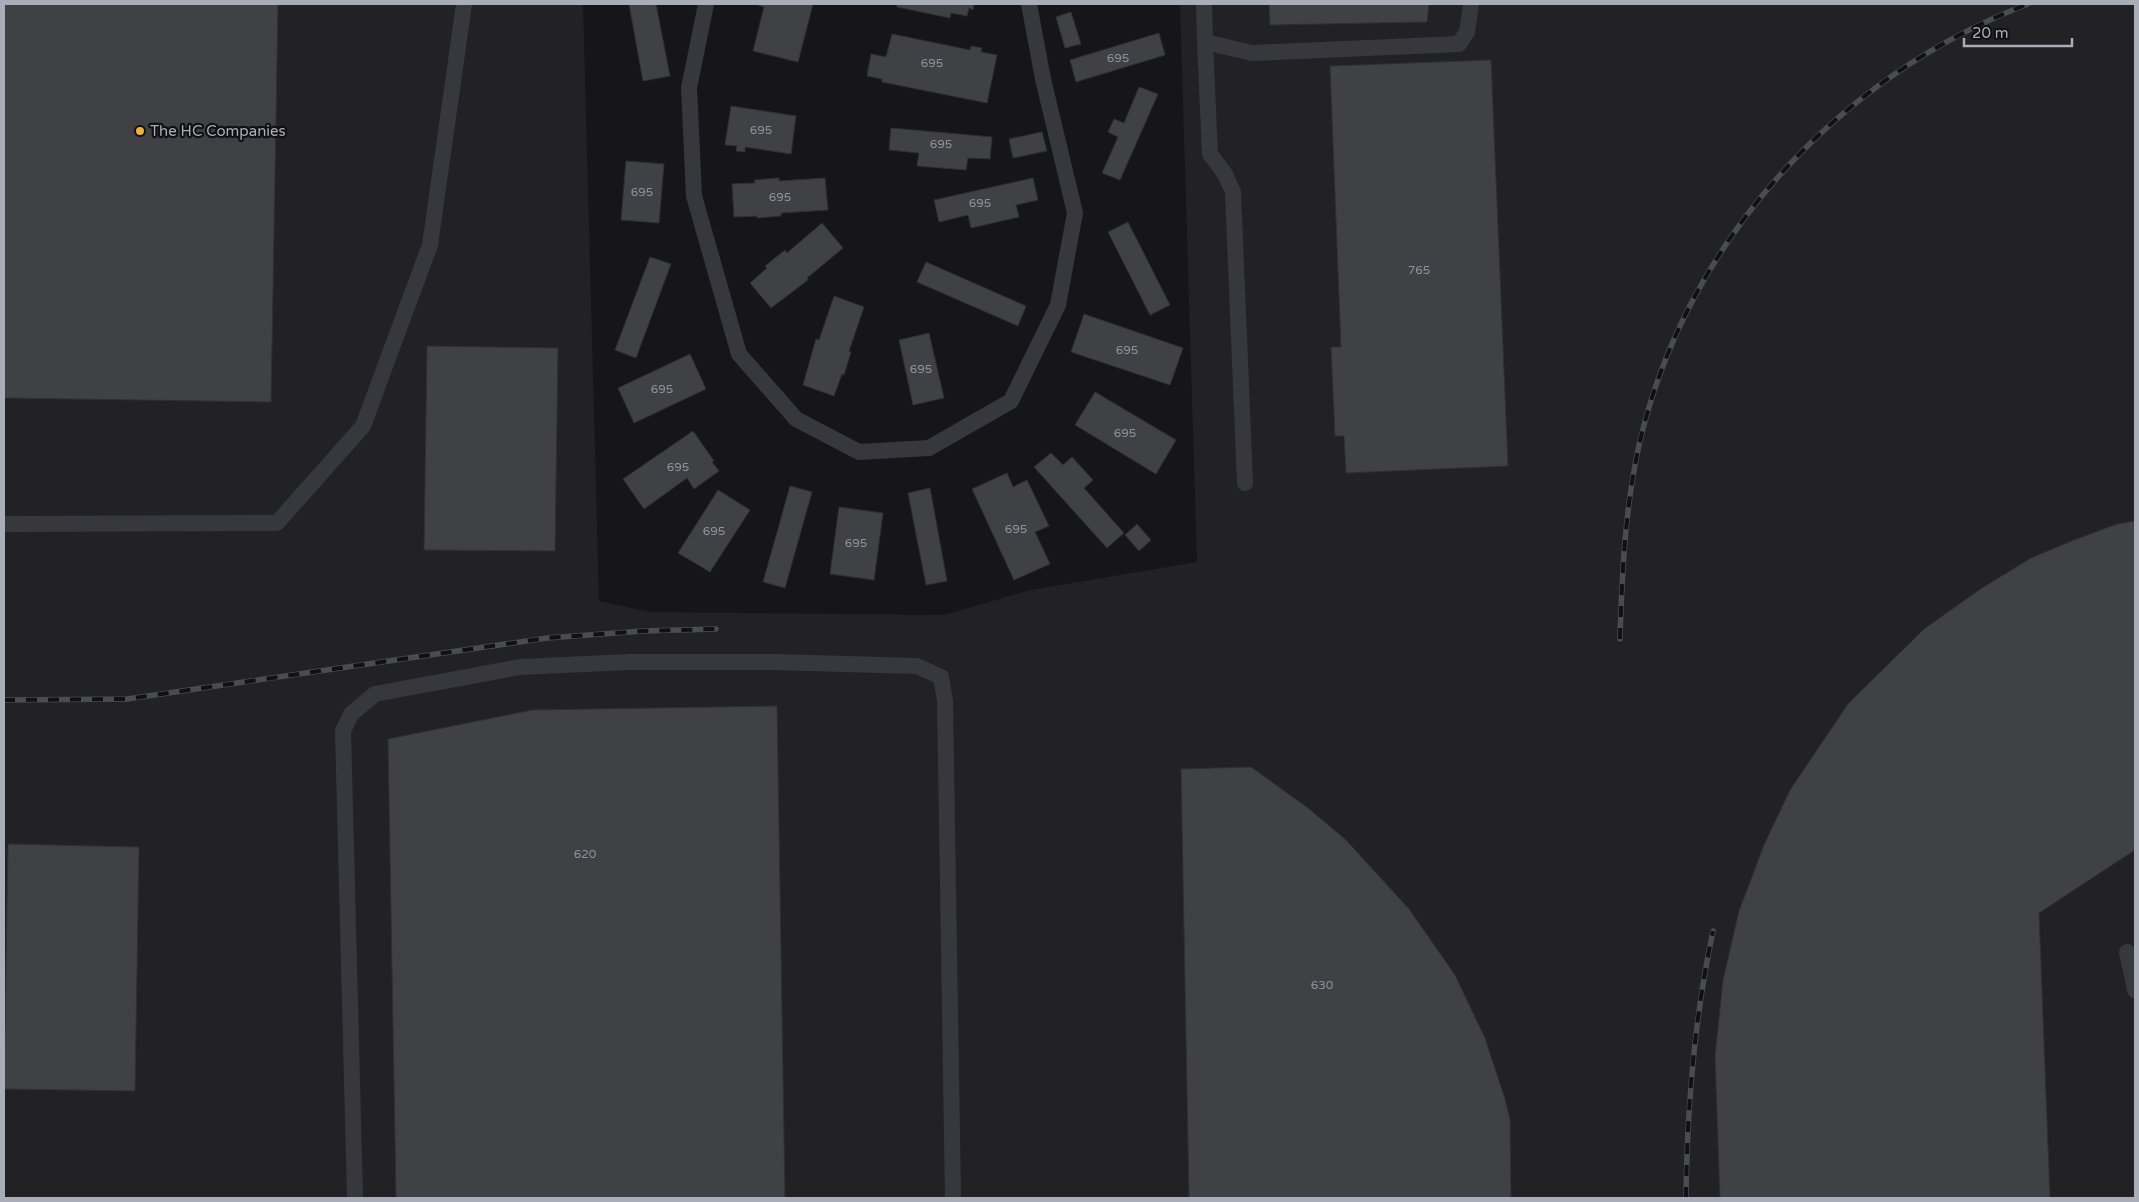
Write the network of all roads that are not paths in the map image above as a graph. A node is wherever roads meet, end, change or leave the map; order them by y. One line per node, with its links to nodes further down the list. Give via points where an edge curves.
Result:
1 (464, 4): 8 (lane, via 430,245 363,426 277,523)
2 (706, 4): 3 (lane, via 689,88 694,196 739,354 796,418 860,452 930,448 1011,401 1058,304 1075,213)
3 (1029, 4)
4 (1204, 4): 6 (lane)
5 (1471, 4): 6 (lane, via 1467,32 1459,44 1252,53)
6 (1205, 42): 7 (lane, via 1210,154 1226,174 1233,192)
7 (1245, 483)
8 (4, 524)
9 (2127, 952): 10 (lane)
10 (2135, 990)
11 (355, 1198): 12 (lane, via 343,731 351,714 375,694 520,667 629,662 917,666 941,677 945,711)
12 (953, 1198)

